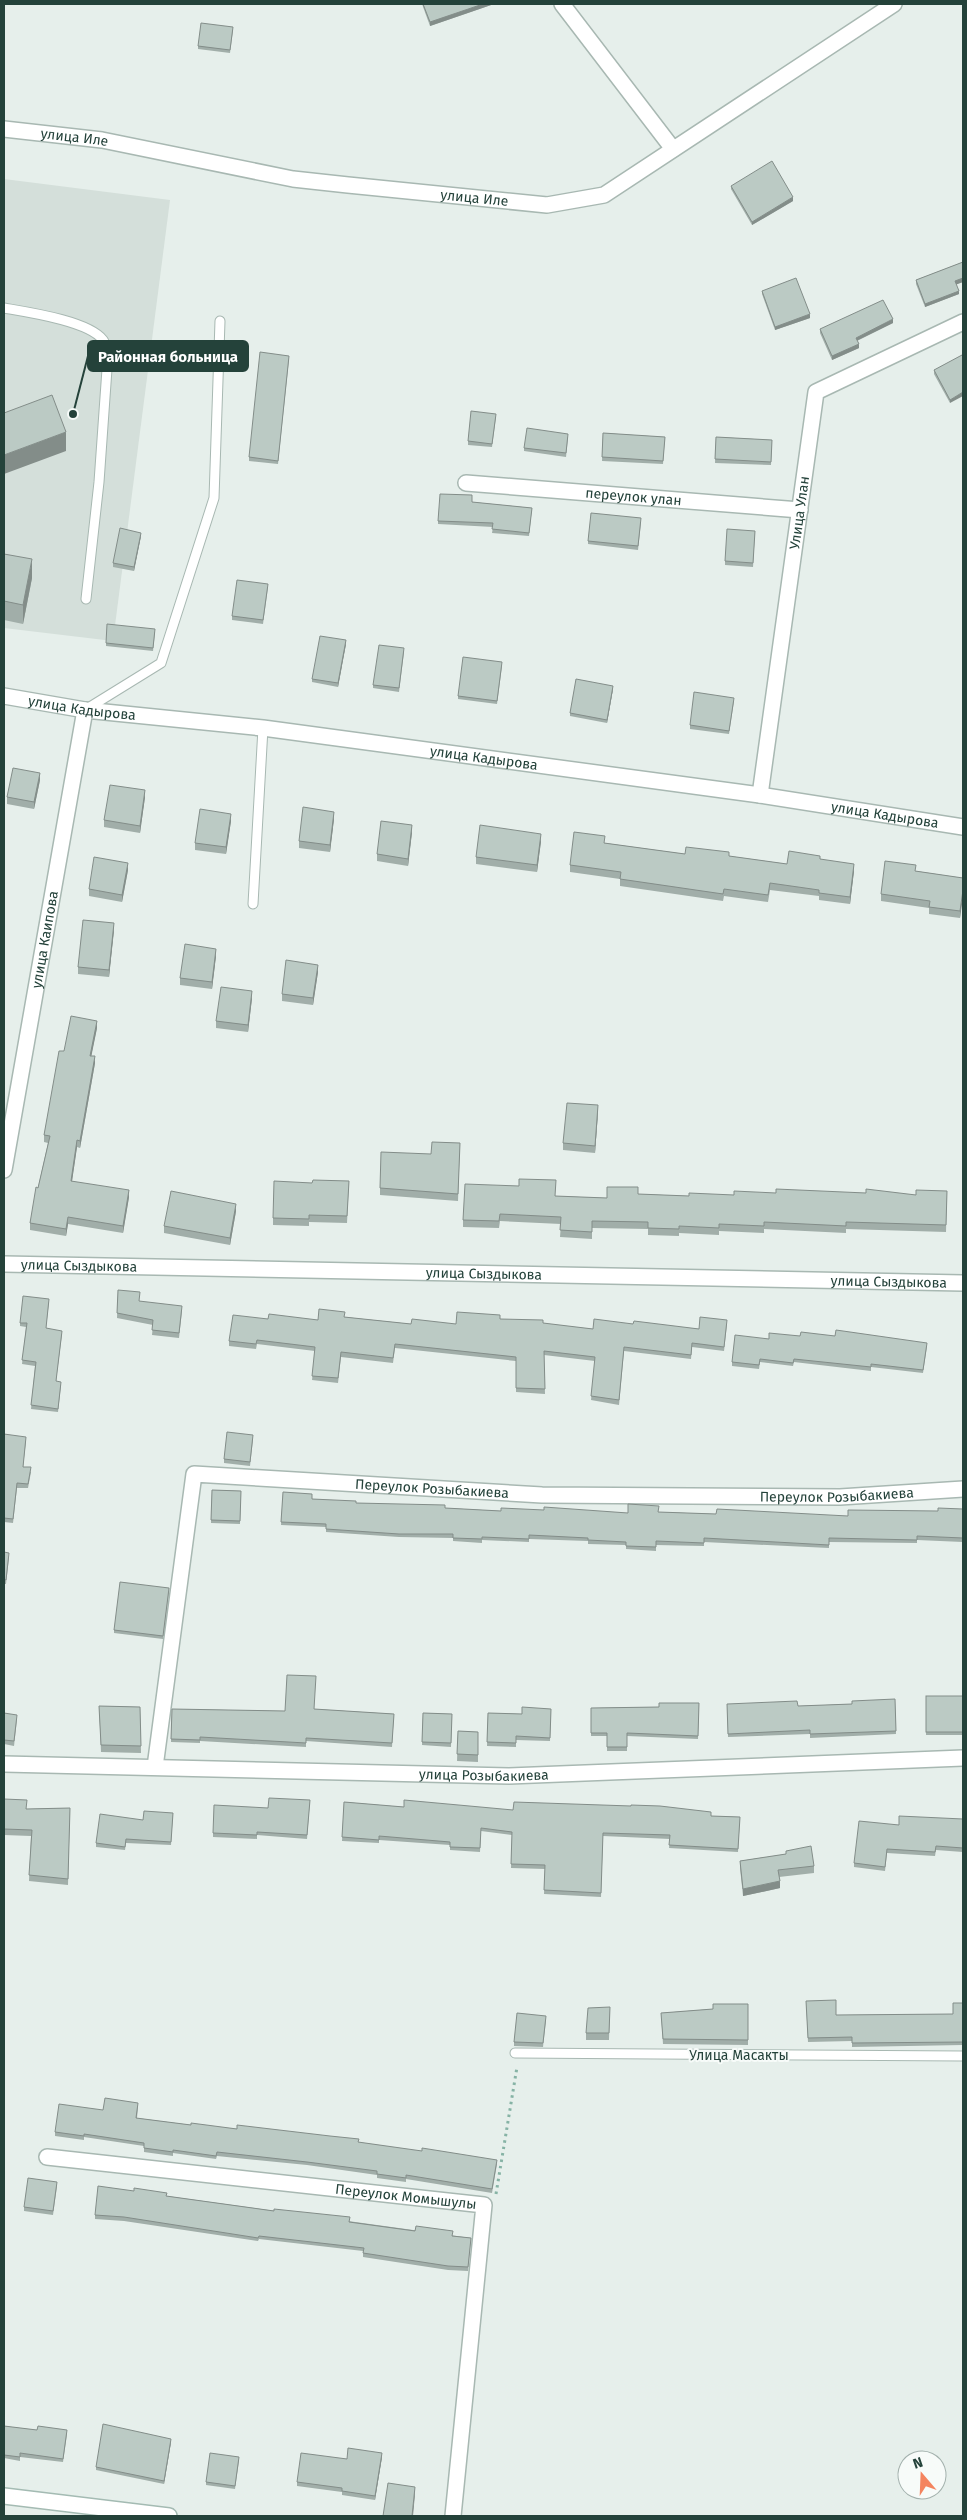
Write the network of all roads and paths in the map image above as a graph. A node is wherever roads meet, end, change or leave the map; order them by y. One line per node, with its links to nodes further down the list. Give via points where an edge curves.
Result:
1 (562, 4): 4 (street)
2 (894, 4): 4 (street, улица Иле)
3 (4, 129): 4 (street, улица Иле, via 102,140 293,178 547,205 604,195)
4 (673, 149)
5 (4, 308): 10 (lane, via 65,320 103,340 108,355)
6 (220, 321): 12 (lane, via 214,498 161,663)
7 (963, 322): 9 (street, Улица Улан, via 816,392)
8 (466, 483): 9 (street, переулок улан)
9 (800, 510): 14 (street, Улица Улан)
10 (86, 599)
11 (4, 696): 12 (street, улица Кадырова)
12 (84, 710): 13 (street, улица Кадырова); 17 (street, улица Каипова)
13 (263, 728): 14 (street, улица Кадырова); 16 (lane)
14 (760, 795): 15 (street, улица Кадырова)
15 (963, 827)
16 (253, 904)
17 (4, 1170)
18 (4, 1264): 19 (street, улица Сыздыкова)
19 (963, 1283)
20 (963, 1489): 23 (street, Переулок Розыбакиева, via 840,1498 542,1495 194,1474)
21 (963, 1758): 23 (street, улица Розыбакиева, via 509,1776)
22 (4, 1764): 23 (street, улица Розыбакиева)
23 (155, 1767)
24 (515, 2053): 25 (lane, Улица Масакты); 27 (path, via 517,2066 495,2201)
25 (963, 2056)
26 (47, 2157): 27 (street, Переулок Момышулы)
27 (484, 2205): 30 (street, Переулок Момышулы)
28 (4, 2496): 29 (street)
29 (163, 2516)
30 (453, 2516)

